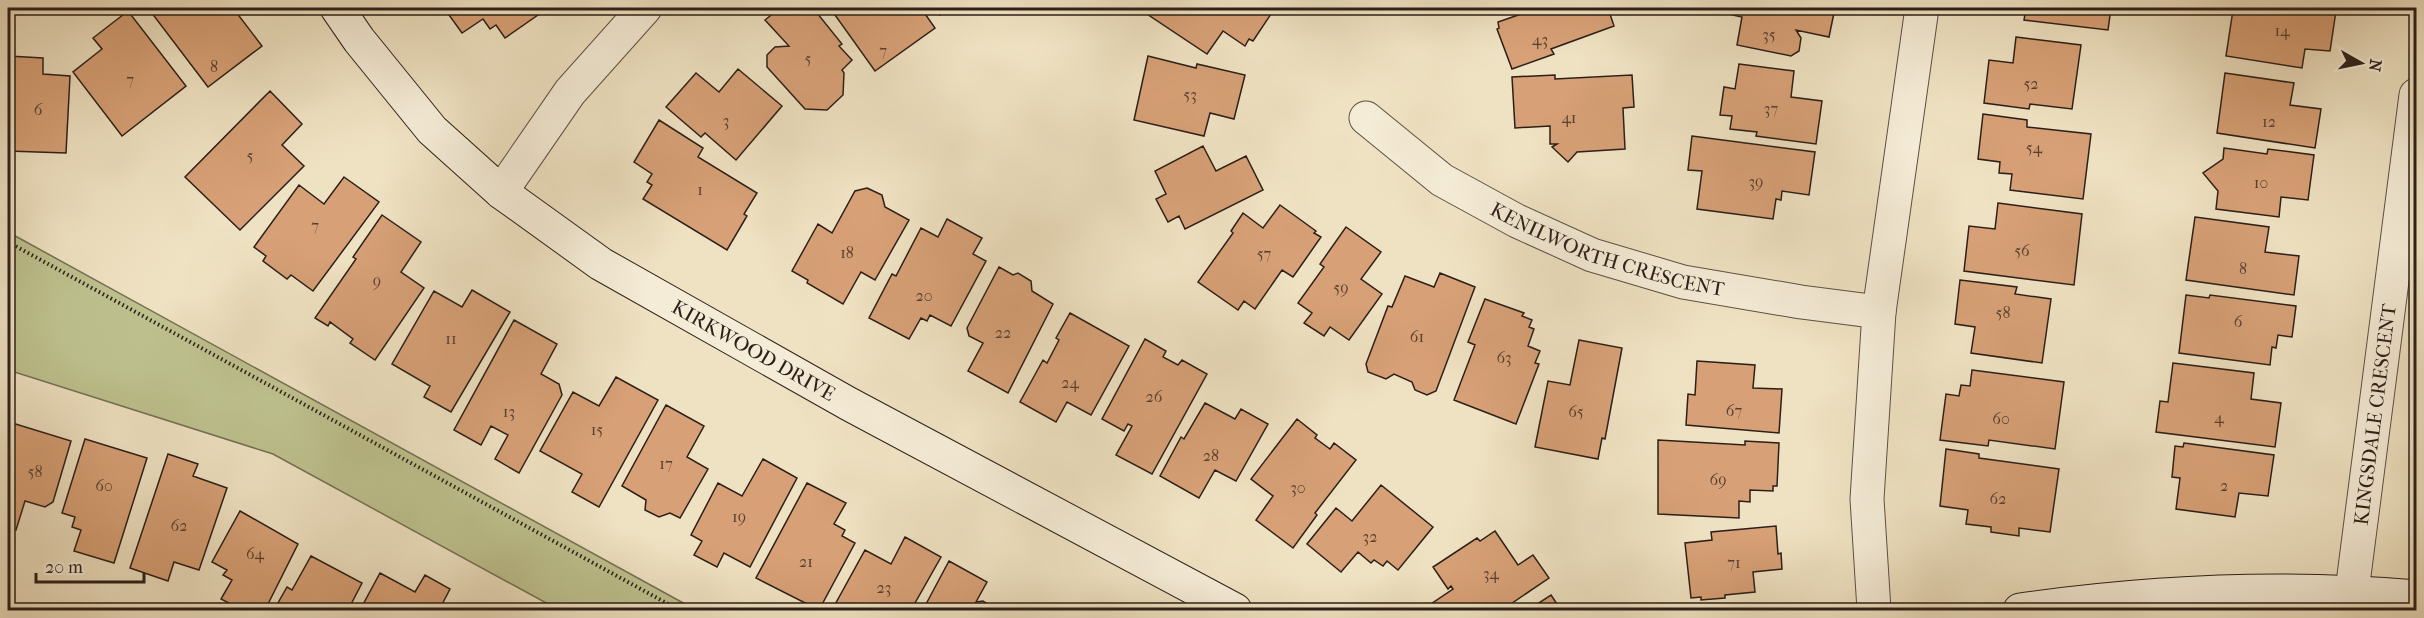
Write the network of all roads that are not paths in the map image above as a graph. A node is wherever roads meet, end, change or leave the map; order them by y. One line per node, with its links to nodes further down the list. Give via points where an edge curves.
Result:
1 (338, 8): 6 (street, KIRKWOOD DRIVE, via 432,130)
2 (645, 8): 6 (street, via 570,92)
3 (1922, 8): 7 (street)
4 (2416, 95): 8 (street, KINGSDALE CRESCENT)
5 (1366, 118): 7 (street, KENILWORTH CRESCENT, via 1442,180 1517,222 1592,255 1683,282)
6 (501, 192): 10 (street, KIRKWOOD DRIVE, via 601,264 849,404)
7 (1879, 312): 11 (street, via 1867,499)
8 (2352, 591): 9 (street); 12 (street, via 2196,591)
9 (2416, 597)
10 (1235, 610)
11 (1874, 610)
12 (2020, 610)

